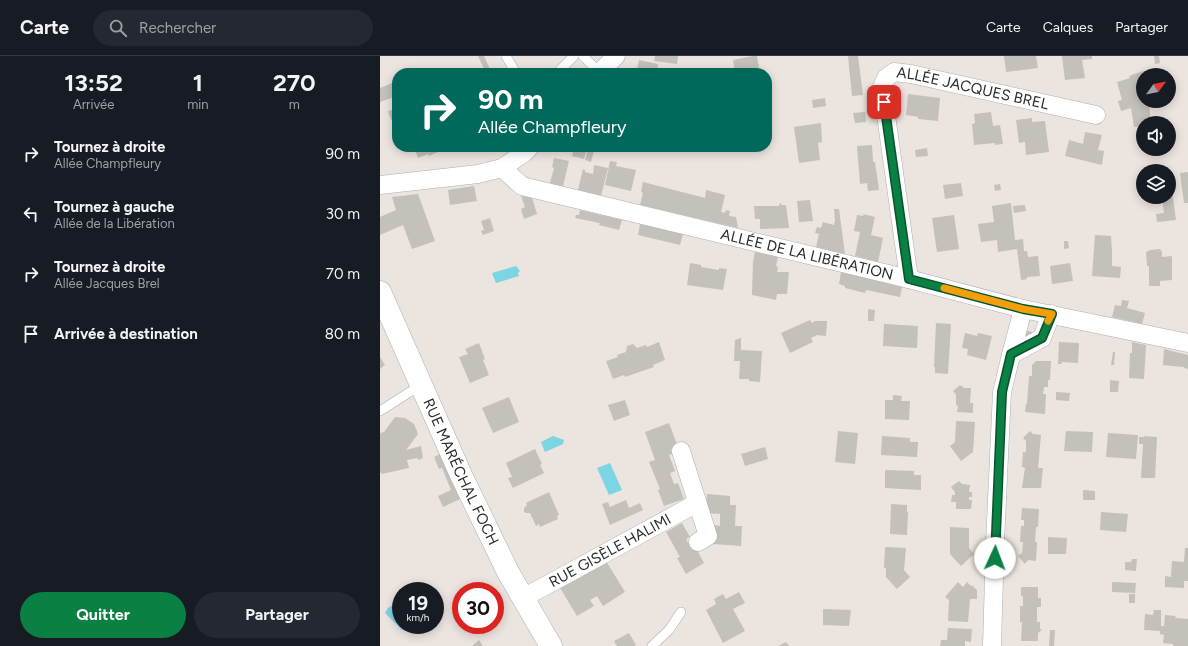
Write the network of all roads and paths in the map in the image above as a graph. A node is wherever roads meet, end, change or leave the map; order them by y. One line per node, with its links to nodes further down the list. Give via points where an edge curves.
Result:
1 (506, 56): 5 (lane)
2 (574, 56): 6 (lane)
3 (583, 56): 7 (lane)
4 (616, 56): 8 (street)
5 (513, 68)
6 (562, 68)
7 (594, 68)
8 (604, 68)
9 (1096, 115): 13 (street, ALLÉE JACQUES BREL, via 911,74 894,72 886,78 882,87)
10 (525, 152): 11 (street)
11 (502, 168): 12 (street, via 478,174); 13 (street, ALLÉE DE LA LIBÉRATION, via 522,186)
12 (380, 185)
13 (909, 279): 15 (street, ALLÉE DE LA LIBÉRATION)
14 (380, 292): 19 (main road, RUE MARÉCHAL FOCH)
15 (1023, 309): 16 (street, ALLÉE DE LA LIBÉRATION); 18 (street)
16 (1052, 314): 17 (street, ALLÉE DE LA LIBÉRATION); 18 (street, via 1042,338)
17 (1188, 343)
18 (1011, 354): 28 (street, via 1002,392)
19 (422, 386): 20 (lane); 24 (main road, RUE MARÉCHAL FOCH, via 461,475)
20 (380, 411)
21 (681, 451): 22 (street)
22 (697, 503): 23 (street, via 708,536); 24 (street, RUE GISÈLE HALIMI)
23 (698, 542)
24 (523, 598): 26 (main road, RUE MARÉCHAL FOCH)
25 (681, 612): 27 (lane, via 670,630)
26 (551, 646)
27 (652, 646)
28 (992, 646)

